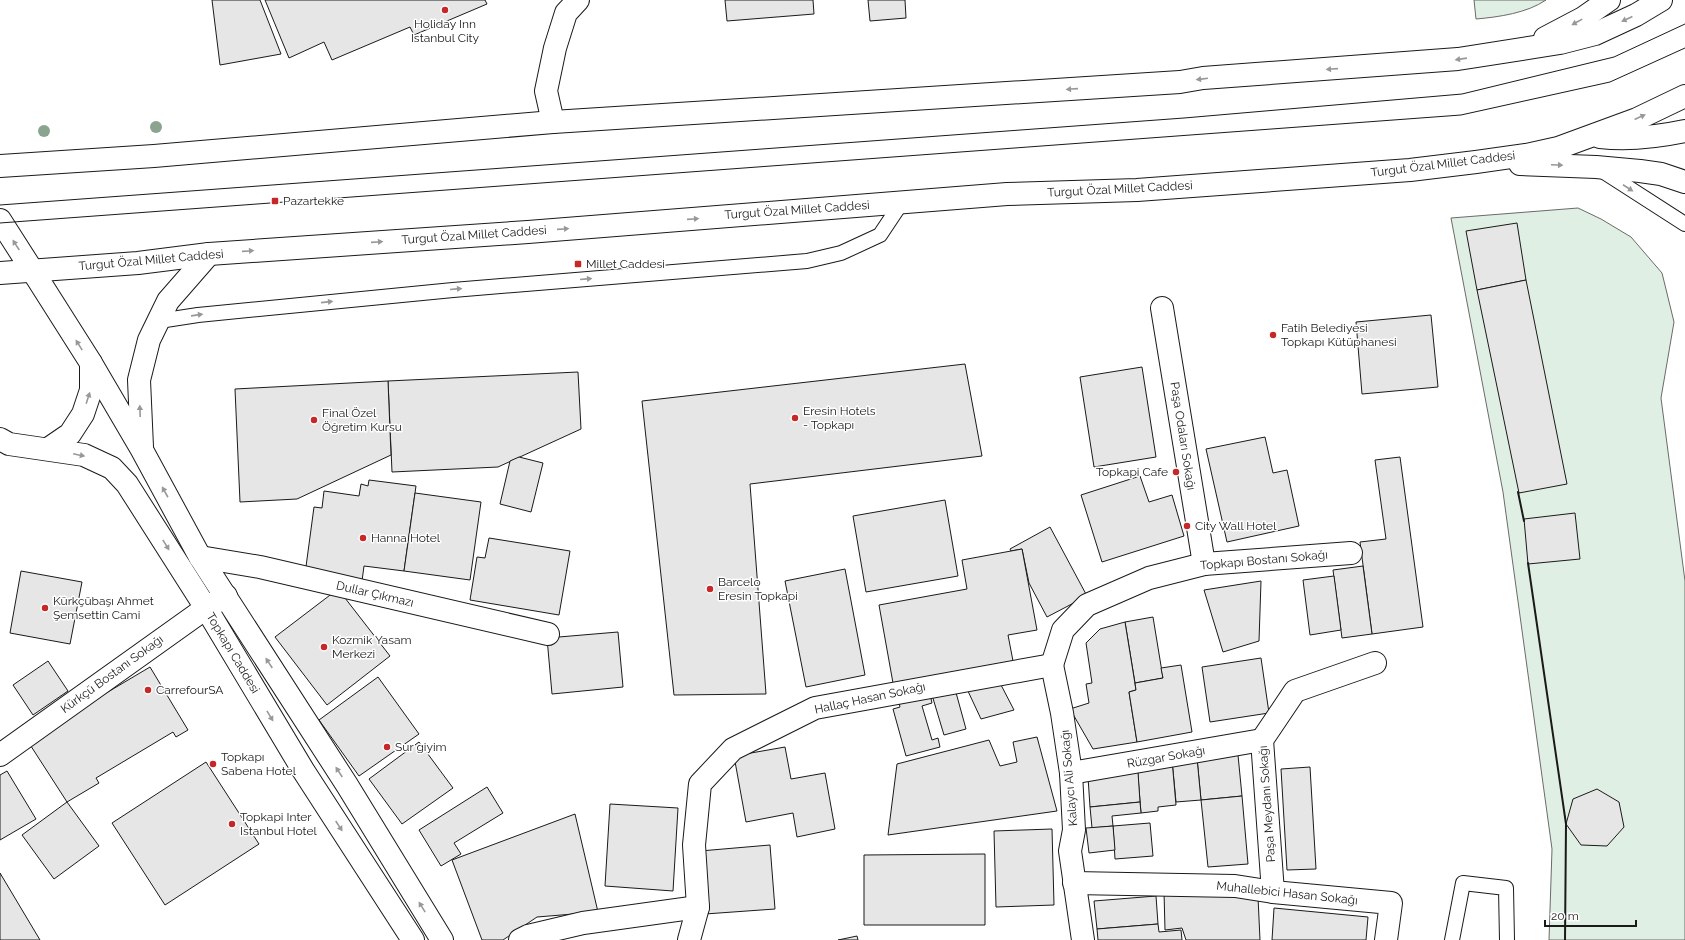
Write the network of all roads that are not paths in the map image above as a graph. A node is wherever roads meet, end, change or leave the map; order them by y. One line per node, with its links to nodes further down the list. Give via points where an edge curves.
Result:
1 (578, 0): 6 (main road, via 566,13 546,91)
2 (1609, 0): 4 (main road, one-way to 4, via 1550,36)
3 (1661, 0): 4 (main road, one-way to 4, via 1595,34)
4 (1500, 53): 6 (main road, one-way to 6, via 1412,64 1203,78 1180,82)
5 (1685, 96): 8 (main road, Turgut Özal Millet Caddesi, one-way to 5, via 1637,119)
6 (553, 122): 10 (main road, via 154,156)
7 (1685, 131): 8 (main road, via 1663,136 1620,139)
8 (1591, 136): 9 (main road, Turgut Özal Millet Caddesi, via 1558,148)
9 (1476, 162): 11 (main road, one-way to 11); 13 (main road, Turgut Özal Millet Caddesi, via 1410,170 1136,190 1007,194)
10 (0, 166)
11 (1596, 167): 12 (main road, via 1660,174); 14 (lane, one-way to 14)
12 (1685, 182)
13 (902, 202): 18 (main road, Turgut Özal Millet Caddesi, one-way to 13); 22 (lane, one-way to 13, via 446,290 807,261 841,253 880,236)
14 (1673, 215): 16 (lane); 17 (lane)
15 (0, 220): 19 (main road, Topkapı Caddesi, one-way to 15)
16 (1685, 224)
17 (1685, 236)
18 (209, 254): 19 (main road, Turgut Özal Millet Caddesi, via 138,263); 22 (main road, via 168,300)
19 (32, 270): 20 (main road, Turgut Özal Millet Caddesi); 23 (main road, Topkapı Caddesi, one-way to 19)
20 (0, 273)
21 (1162, 308): 29 (main road, Paşa Odaları Sokağı)
22 (159, 321): 26 (main road, one-way to 22, via 139,380 149,340)
23 (91, 363): 25 (main road, one-way to 23, via 70,434 83,414 91,390); 26 (main road, Topkapı Caddesi)
24 (0, 439): 25 (main road, Topkapı Caddesi, via 9,444)
25 (48, 449): 31 (main road, Topkapı Caddesi, one-way to 31, via 84,455 112,468 127,484)
26 (142, 450): 28 (main road, Topkapı Caddesi, one-way to 26)
27 (1351, 553): 29 (main road, Topkapı Bostanı Sokağı)
28 (200, 557): 30 (main road, Topkapı Caddesi); 32 (main road, Dullar Çıkmazı, via 260,567)
29 (1204, 564): 34 (main road, Topkapı Bostanı Sokağı, via 1149,578 1087,605 1063,630)
30 (226, 596): 31 (main road, Kürkçü Bostanı Sokağı); 42 (main road, Topkapı Caddesi, one-way to 30, via 343,778)
31 (206, 608): 36 (main road, Kürkçü Bostanı Sokağı); 41 (main road, Topkapı Caddesi, one-way to 41, via 303,770)
32 (548, 634)
33 (1375, 663): 35 (main road, Paşa Meydanı Sokağı, via 1295,691)
34 (1052, 665): 37 (main road, Kalaycı Ali Sokağı); 40 (main road, Hallaç Hasan Sokağı, via 815,708 733,749 700,784 694,845)
35 (1262, 740): 37 (main road, Rüzgar Sokağı); 39 (main road, Paşa Meydanı Sokağı)
36 (2, 751)
37 (1071, 773): 38 (main road, Kalaycı Ali Sokağı, via 1074,830 1070,851)
38 (1074, 883): 39 (main road, Muhallebici Hasan Sokağı, via 1235,886); 45 (main road, Kalaycı Ali Sokağı)
39 (1273, 892): 46 (main road, Muhallebici Hasan Sokağı, via 1390,903)
40 (698, 907): 43 (main road, via 583,923); 44 (main road, Hallaç Hasan Sokağı)
41 (413, 940)
42 (442, 940)
43 (520, 940)
44 (689, 940)
45 (1083, 940)
46 (1386, 940)
47 (1452, 940): 48 (lane, via 1463,883 1506,888)
48 (1507, 940)

